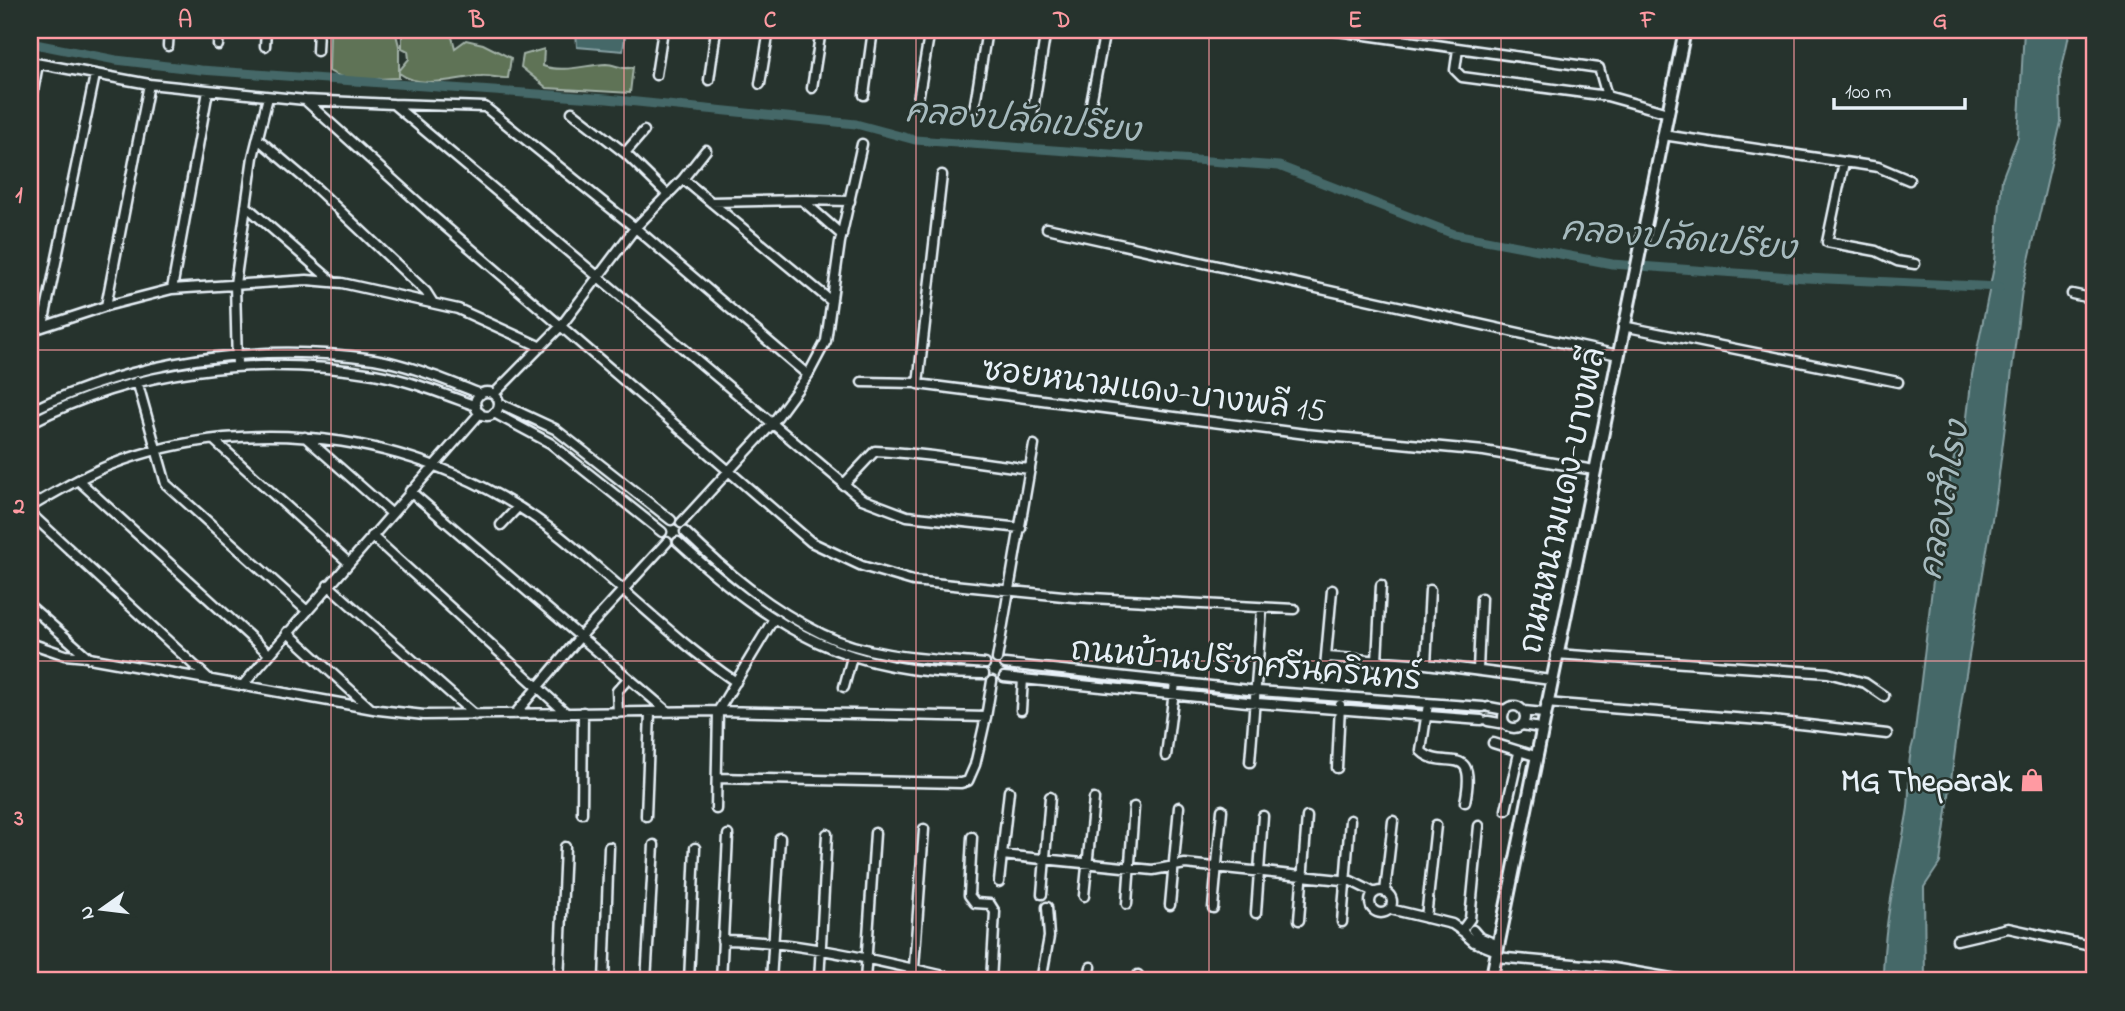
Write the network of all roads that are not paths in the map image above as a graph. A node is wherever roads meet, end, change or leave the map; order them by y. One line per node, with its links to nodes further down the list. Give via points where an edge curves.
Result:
1 (169, 30): 17 (street)
2 (219, 30): 16 (street)
3 (266, 30): 18 (street)
4 (318, 30): 20 (street)
5 (663, 30): 23 (street)
6 (716, 30): 24 (street)
7 (769, 30): 26 (street)
8 (821, 30): 27 (street)
9 (873, 30): 29 (street)
10 (930, 30): 33 (street)
11 (987, 30): 36 (street)
12 (1046, 30): 39 (street)
13 (1105, 30): 40 (street)
14 (1331, 30): 19 (street)
15 (1685, 30): 38 (main road, ถนนหนามแดง-บางพลี)
16 (218, 45)
17 (168, 46)
18 (265, 46)
19 (1458, 49): 30 (street, via 1599,68); 30 (street, via 1455,70 1462,77)
20 (317, 51)
21 (34, 63): 22 (street); 35 (street)
22 (94, 75): 25 (street); 69 (street)
23 (656, 75)
24 (709, 80)
25 (149, 84): 28 (street); 68 (street)
26 (760, 84)
27 (812, 88)
28 (208, 91): 31 (street); 63 (street)
29 (864, 95)
30 (1606, 96): 38 (street)
31 (268, 97): 32 (street); 43 (street)
32 (305, 100): 34 (street); 70 (street)
33 (918, 100)
34 (393, 104): 56 (street, via 485,107); 60 (street)
35 (30, 108)
36 (974, 110)
37 (572, 112): 46 (street)
38 (1668, 113): 42 (main road, ถนนหนามแดง-บางพลี)
39 (1032, 116)
40 (1088, 119)
41 (643, 131): 46 (street)
42 (1663, 135): 47 (street); 71 (main road, ถนนหนามแดง-บางพลี)
43 (258, 139): 55 (street); 67 (street, via 317,189)
44 (862, 144): 53 (street)
45 (706, 149): 49 (street)
46 (625, 153): 51 (street)
47 (1844, 162): 50 (street, via 1878,167); 59 (street, via 1827,242)
48 (942, 175): 81 (street)
49 (683, 179): 51 (street); 54 (street)
50 (1909, 180)
51 (668, 195): 56 (street)
52 (802, 201): 53 (street); 54 (street); 58 (street)
53 (850, 201): 58 (street)
54 (711, 202): 66 (street)
55 (246, 206): 61 (street); 62 (street)
56 (635, 228): 60 (street); 77 (street)
57 (1047, 228): 75 (street)
58 (842, 235): 66 (street)
59 (1915, 264)
60 (599, 275): 70 (street); 89 (street)
61 (333, 282): 62 (street); 67 (street)
62 (235, 284): 63 (street); 74 (street)
63 (172, 289): 68 (street)
64 (2072, 294): 65 (street)
65 (2095, 299)
66 (831, 301): 77 (street, via 826,341)
67 (433, 303): 73 (street, via 458,309)
68 (106, 306): 69 (street)
69 (43, 325): 72 (street)
70 (561, 326): 73 (street); 97 (street)
71 (1623, 326): 75 (main road, ถนนหนามแดง-บางพลี); 79 (street)
72 (30, 331)
73 (541, 346): 83 (street)
74 (237, 354): 76 (street); 82 (street, via 376,359); 86 (street, via 138,371)
75 (1618, 355): 96 (main road, ถนนหนามแดง-บางพลี)
76 (237, 366): 78 (street); 85 (street, via 374,374 417,384)
77 (808, 375): 89 (street)
78 (137, 382): 88 (street, via 60,407); 93 (street)
79 (1898, 382)
80 (862, 383): 81 (street, ซอยหนามแดง-บางพลี 15)
81 (917, 383): 96 (street, ซอยหนามแดง-บางพลี 15, via 1306,434 1484,451)
82 (481, 394): 83 (street); 85 (street)
83 (494, 394): 84 (street)
84 (499, 403): 87 (street); 105 (street, via 555,429)
85 (478, 409): 87 (street); 94 (street)
86 (30, 411)
87 (494, 413): 109 (street, via 550,443)
88 (30, 423)
89 (772, 424): 97 (street); 99 (street)
90 (304, 437): 91 (street); 94 (street, via 332,438); 104 (street)
91 (215, 441): 93 (street, via 184,443); 114 (street)
92 (1034, 445): 95 (street)
93 (155, 452): 98 (street); 125 (street, via 166,484)
94 (433, 465): 100 (street); 102 (street, via 479,483)
95 (1030, 469): 99 (street, via 875,451); 108 (street)
96 (1594, 470): 131 (main road, ถนนหนามแดง-บางพลี)
97 (728, 471): 106 (street); 118 (street, via 811,542 862,566 913,581)
98 (78, 480): 101 (street); 130 (street)
99 (843, 485): 108 (street, via 862,499 907,516)
100 (410, 491): 104 (street); 128 (street)
101 (30, 507)
102 (518, 507): 107 (street); 117 (street)
103 (30, 513): 145 (street)
104 (391, 513): 111 (street)
105 (671, 520): 106 (street); 109 (street)
106 (681, 523): 110 (street, ถนนบ้านปรีชาศรีนครินทร์)
107 (501, 525)
108 (1021, 528): 118 (street)
109 (662, 532): 112 (street)
110 (685, 532): 113 (street); 137 (street, ถนนบ้านปรีชาศรีนครินทร์, via 728,573 774,607 824,635 869,649)
111 (372, 536): 114 (street); 151 (street)
112 (667, 541): 113 (street); 117 (street)
113 (678, 542): 126 (street)
114 (348, 562): 115 (street)
115 (328, 585): 125 (street); 172 (street)
116 (1381, 585): 135 (street)
117 (623, 590): 128 (street); 148 (street, via 702,659)
118 (1009, 590): 123 (street); 136 (street)
119 (1332, 590): 133 (street)
120 (1430, 590): 138 (street)
121 (1481, 598): 139 (street)
122 (30, 606): 134 (street)
123 (1262, 609): 124 (street); 153 (street)
124 (1293, 609)
125 (306, 610): 127 (street)
126 (773, 620): 132 (street, via 820,646); 148 (street)
127 (287, 632): 130 (street); 160 (street)
128 (579, 638): 143 (street); 151 (street)
129 (30, 643): 134 (street)
130 (269, 654): 150 (street)
131 (1556, 654): 146 (main road, ถนนหนามแดง-บางพลี); 155 (street, via 1818,672 1865,683)
132 (852, 657): 140 (street, via 901,668); 152 (street)
133 (1327, 657): 135 (street); 142 (street)
134 (89, 658): 145 (street)
135 (1377, 660): 138 (street)
136 (1001, 662): 137 (street, ถนนบ้านปรีชาศรีนครินทร์); 141 (street); 149 (street, ถนนบ้านปรีชาศรีนครินทร์)
137 (985, 664): 140 (street)
138 (1426, 664): 139 (street)
139 (1478, 670): 146 (street)
140 (984, 674): 147 (street)
141 (1004, 677): 144 (street, ถนนบ้านปรีชาศรีนครินทร์); 147 (street, ถนนบ้านปรีชาศรีนครินทร์)
142 (1324, 678)
143 (628, 679): 164 (street); 169 (street, via 617,691)
144 (1023, 679): 154 (street, ถนนบ้านปรีชาศรีนครินทร์); 162 (street)
145 (210, 680): 150 (street)
146 (1551, 680): 159 (main road, ถนนหนามแดง-บางพลี)
147 (992, 681): 173 (street)
148 (736, 682): 165 (street)
149 (1175, 683): 153 (street, ถนนบ้านปรีชาศรีนครินทร์); 154 (street)
150 (243, 685): 160 (street)
151 (539, 687): 167 (street); 171 (street)
152 (844, 687)
153 (1258, 691): 156 (street, ถนนบ้านปรีชาศรีนครินทร์); 157 (street)
154 (1174, 695): 157 (street, ถนนบ้านปรีชาศรีนครินทร์); 181 (street)
155 (1884, 696)
156 (1342, 698): 158 (street, ถนนบ้านปรีชาศรีนครินทร์); 161 (street)
157 (1256, 703): 161 (street, ถนนบ้านปรีชาศรีนครินทร์); 183 (street)
158 (1428, 704): 163 (street, ถนนบ้านปรีชาศรีนครินทร์); 174 (street)
159 (1545, 708): 166 (street); 177 (main road, ถนนหนามแดง-บางพลี); 178 (street, via 1773,720)
160 (371, 709): 172 (street)
161 (1340, 709): 174 (street, ถนนบ้านปรีชาศรีนครินทร์); 184 (street)
162 (1021, 710)
163 (1505, 710): 166 (street, via 1515,705); 175 (street)
164 (667, 711): 165 (street); 170 (street)
165 (718, 711): 173 (street); 185 (street)
166 (1524, 711): 176 (street)
167 (565, 712): 168 (street); 171 (street)
168 (583, 712): 169 (street); 195 (street)
169 (618, 713): 170 (street)
170 (650, 713): 196 (street)
171 (515, 714): 172 (street)
172 (475, 715)
173 (986, 716): 185 (street, via 975,765 968,781 961,783)
174 (1426, 717): 175 (street, ถนนบ้านปรีชาศรีนครินทร์); 189 (street, via 1421,751 1463,765 1468,778)
175 (1505, 724): 176 (street, via 1511,728)
176 (1522, 725): 177 (street)
177 (1541, 728): 182 (main road, ถนนหนามแดง-บางพลี)
178 (1887, 734)
179 (1493, 743): 180 (street)
180 (1520, 753): 182 (street); 194 (street)
181 (1166, 756)
182 (1535, 756): 241 (main road, ถนนหนามแดง-บางพลี)
183 (1250, 762)
184 (1337, 768)
185 (717, 778): 192 (street)
186 (1009, 790): 213 (street)
187 (1050, 797): 214 (street)
188 (1094, 799): 215 (street)
189 (1465, 802)
190 (1134, 807): 217 (street)
191 (1179, 807): 216 (street)
192 (716, 809)
193 (1222, 810): 218 (street)
194 (1506, 810)
195 (582, 813)
196 (646, 816)
197 (1263, 816): 219 (street)
198 (1307, 817): 220 (street)
199 (1350, 820): 221 (street)
200 (1393, 821): 223 (street)
201 (1436, 825): 233 (street)
202 (1479, 826): 236 (street)
203 (924, 829): 245 (street)
204 (875, 833): 243 (street)
205 (827, 834): 242 (street)
206 (728, 835): 237 (street)
207 (972, 837): 257 (street, via 970,895 975,903 990,904 995,912)
208 (780, 838): 239 (street)
209 (654, 845): 249 (street)
210 (565, 847): 247 (street)
211 (609, 848): 248 (street)
212 (695, 848): 250 (street)
213 (1002, 855): 214 (street); 222 (street)
214 (1044, 859): 215 (street); 225 (street)
215 (1088, 863): 217 (street); 226 (street)
216 (1174, 865): 217 (street, via 1160,870); 218 (street); 228 (street)
217 (1130, 867): 227 (street)
218 (1216, 868): 219 (street); 230 (street)
219 (1259, 872): 220 (street); 232 (street)
220 (1302, 876): 221 (street); 234 (street)
221 (1345, 880): 224 (street); 235 (street)
222 (999, 882)
223 (1385, 892): 224 (street); 231 (street, via 1392,899)
224 (1375, 893): 231 (street, via 1372,908 1380,913)
225 (1042, 894)
226 (1084, 896)
227 (1127, 904)
228 (1170, 905)
229 (1047, 907): 258 (street, via 1049,937)
230 (1213, 908)
231 (1390, 909): 233 (street)
232 (1256, 913)
233 (1426, 918): 236 (street)
234 (1299, 920)
235 (1342, 922)
236 (1468, 930): 241 (street, via 1474,942)
237 (722, 940): 239 (street); 251 (street)
238 (1957, 940): 240 (street, via 2008,928)
239 (774, 945): 242 (street); 252 (street)
240 (2095, 947)
241 (1497, 951): 260 (main road, ถนนหนามแดง-บางพลี); 261 (street)
242 (820, 952): 243 (street); 253 (street)
243 (867, 960): 245 (street); 254 (street)
244 (1091, 967): 259 (street)
245 (915, 969): 246 (street); 255 (street)
246 (934, 978): 256 (street)
247 (559, 981)
248 (604, 981)
249 (646, 981)
250 (689, 981)
251 (720, 981)
252 (771, 981)
253 (819, 981)
254 (865, 981)
255 (913, 981)
256 (965, 981)
257 (991, 981)
258 (1041, 981)
259 (1088, 981)
260 (1491, 981)
261 (1689, 981)

